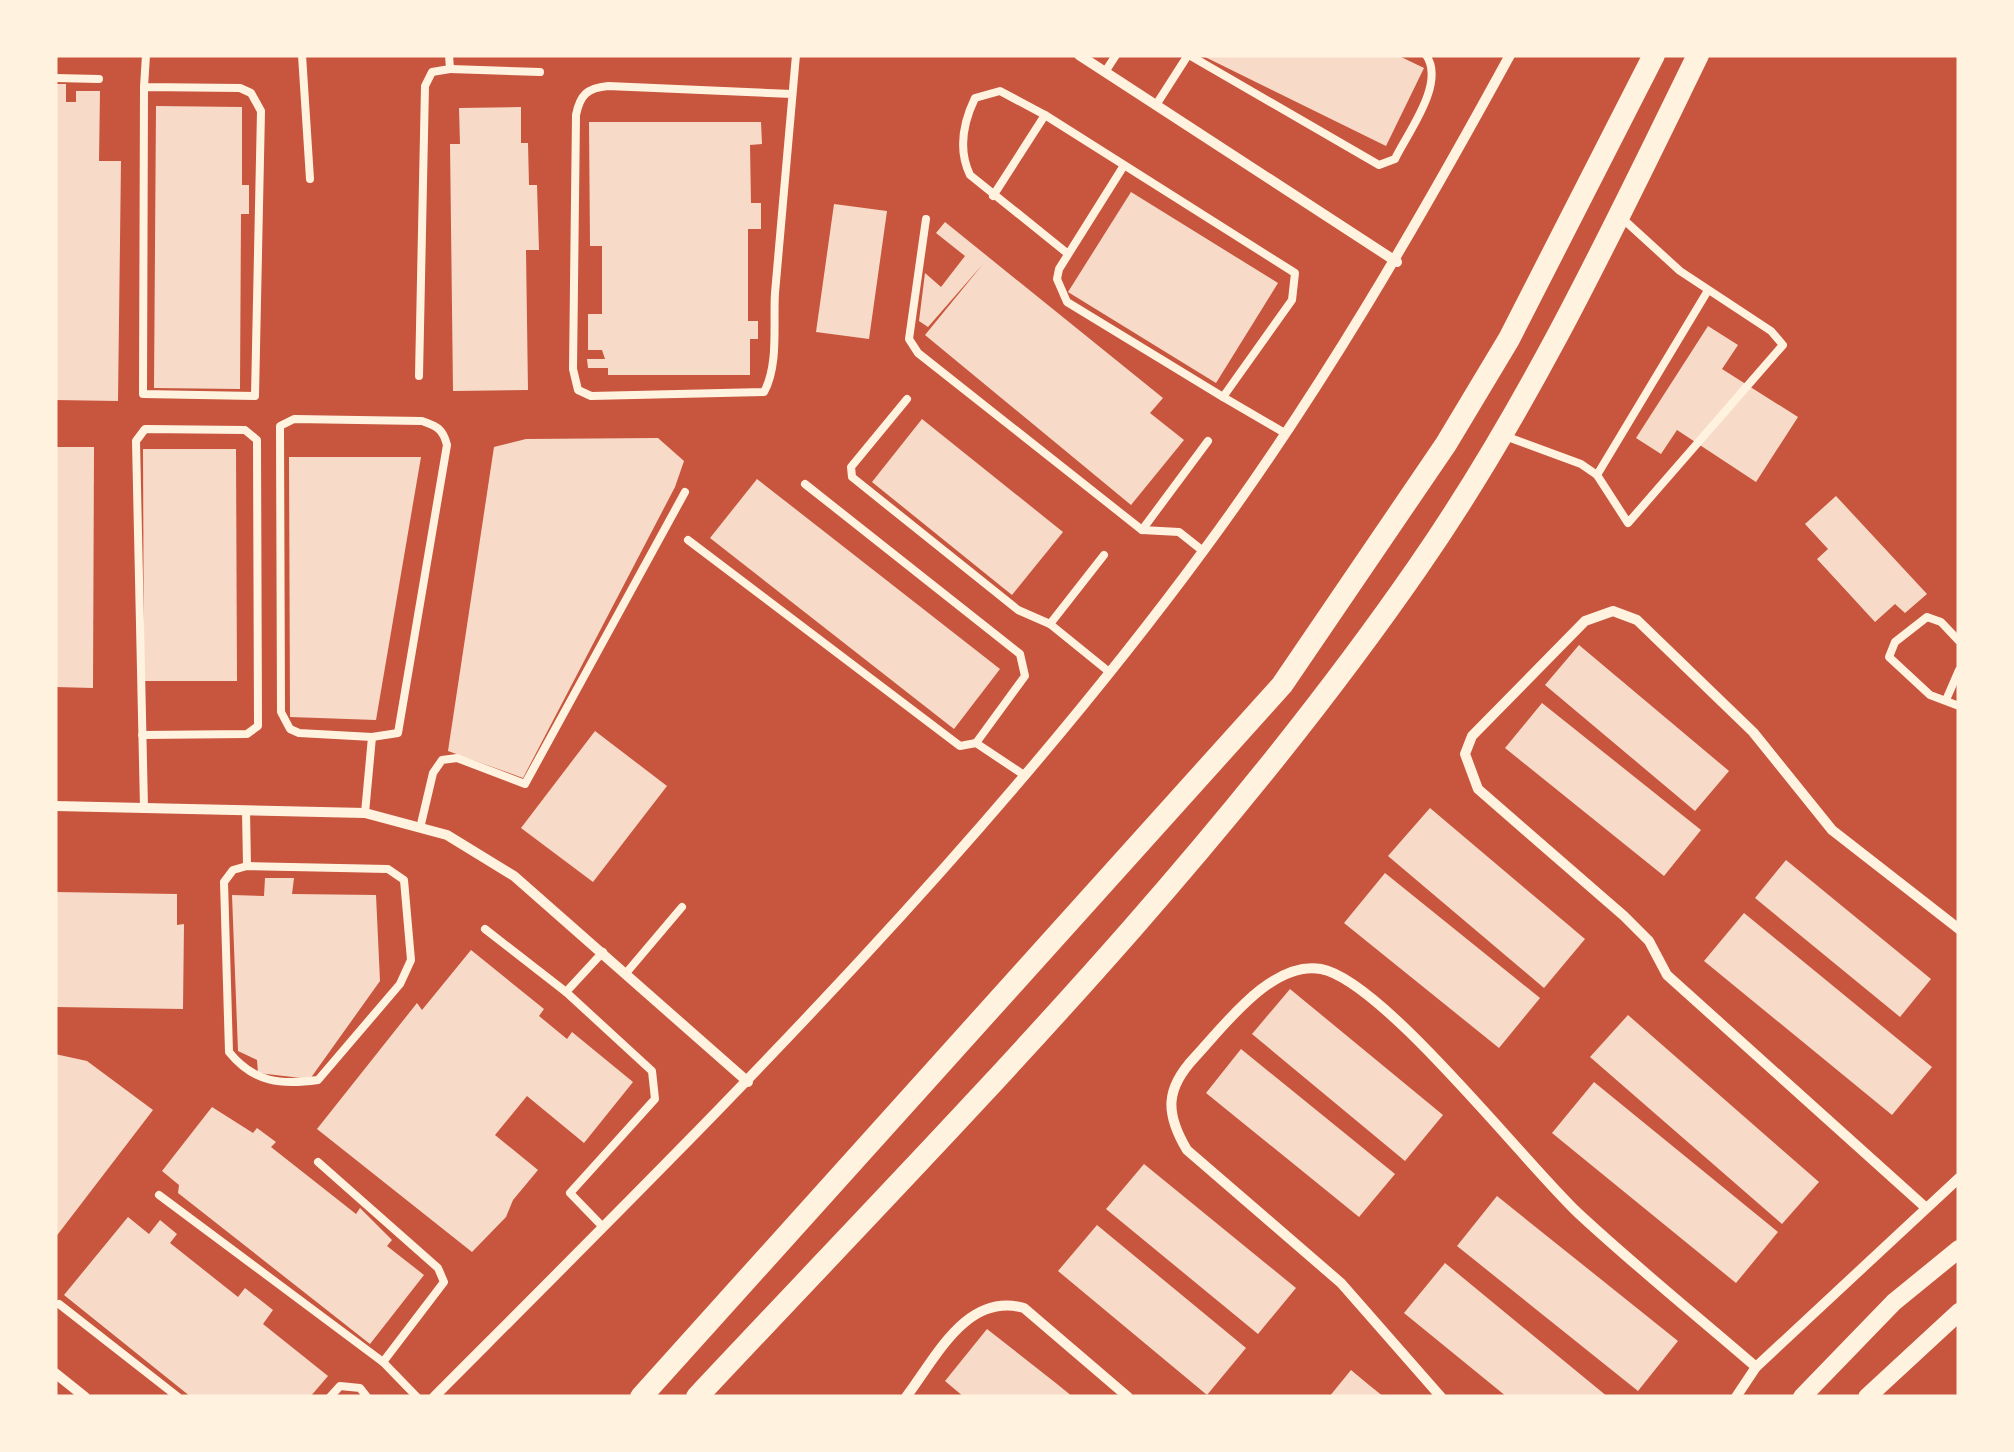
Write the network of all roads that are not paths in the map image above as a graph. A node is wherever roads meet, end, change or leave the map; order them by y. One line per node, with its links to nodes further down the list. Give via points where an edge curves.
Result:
1 (146, 55): 17 (lane)
2 (302, 55): 22 (lane)
3 (449, 55): 12 (lane)
4 (796, 55): 18 (lane)
5 (1081, 55): 14 (street)
6 (1116, 55): 14 (lane)
7 (1189, 55): 8 (lane, via 1380,165 1395,159 1431,86 1434,72); 19 (lane)
8 (1426, 55)
9 (1510, 55): 27 (street)
10 (1654, 55): 82 (main road, via 1500,354 1282,685)
11 (1698, 55): 24 (main road)
12 (450, 69): 13 (lane); 29 (lane, via 432,72 425,86)
13 (540, 72)
14 (1105, 72): 19 (street)
15 (55, 78): 16 (lane)
16 (99, 79)
17 (144, 87): 17 (lane, via 143,394 255,396 261,111 252,93 240,88)
18 (792, 94): 18 (lane, via 608,86 584,94 576,115 578,390 591,396 764,392)
19 (1156, 105): 27 (street)
20 (1045, 114): 21 (lane); 23 (lane); 23 (lane, via 1000,91 975,98 962,159)
21 (1123, 167): 26 (lane); 30 (lane, via 1295,274 1292,300)
22 (310, 178)
23 (994, 196): 26 (lane)
24 (1619, 216): 28 (lane); 33 (main road)
25 (926, 219): 38 (lane, via 909,339 918,353)
26 (1067, 253): 30 (lane, via 1057,279 1067,302)
27 (1397, 262): 32 (street)
28 (1707, 292): 35 (lane); 35 (lane, via 1784,345 1628,524)
29 (419, 376)
30 (1223, 397): 32 (lane)
31 (906, 399): 42 (lane, via 851,468 852,477 1018,610)
32 (1283, 432): 40 (street)
33 (1502, 435): 35 (lane); 83 (main road, via 1419,566 1198,854)
34 (1208, 440): 38 (lane)
35 (1597, 475)
36 (805, 484): 50 (lane, via 1020,654 1025,676)
37 (685, 492): 56 (lane, via 525,784 457,758 442,760)
38 (1142, 530): 40 (lane, via 1179,532)
39 (688, 540): 50 (lane, via 960,746)
40 (1203, 551): 45 (street)
41 (1104, 555): 42 (lane)
42 (1050, 624): 45 (lane)
43 (1959, 640): 46 (lane, via 1926,617 1888,656 1930,695)
44 (1959, 670): 46 (lane)
45 (1108, 671): 51 (street)
46 (1946, 700): 47 (lane)
47 (1959, 706)
48 (142, 735): 48 (lane, via 136,441 145,429 245,430 257,440 258,726 247,734); 53 (lane)
49 (372, 738): 49 (lane, via 299,733 281,712 284,421 422,420 444,434 398,734); 55 (lane)
50 (976, 743): 51 (lane)
51 (1024, 775): 64 (street)
52 (55, 806): 53 (street)
53 (144, 808): 54 (street)
54 (246, 810): 55 (street); 57 (lane)
55 (365, 813): 56 (street)
56 (421, 824): 61 (street, via 481,852)
57 (247, 866): 57 (lane, via 388,869 404,880 411,960 400,984 318,1080 281,1085 244,1070 229,1052 224,882)
58 (682, 907): 62 (lane)
59 (485, 928): 63 (lane)
60 (1959, 929): 68 (street, via 1832,830 1753,732 1637,620 1596,614 1570,633 1486,718 1465,754 1478,789 1624,916 1649,941 1668,975)
61 (604, 952): 62 (street); 63 (lane)
62 (627, 972): 64 (street)
63 (566, 992): 69 (lane, via 652,1071 656,1099 570,1193)
64 (748, 1082): 69 (street)
65 (318, 1162): 73 (lane, via 438,1268 444,1282)
66 (1959, 1178): 68 (street)
67 (159, 1195): 73 (lane)
68 (1926, 1207): 74 (street)
69 (604, 1227): 81 (street)
70 (1959, 1249): 88 (street, via 1894,1302)
71 (59, 1304): 77 (lane)
72 (1959, 1312): 89 (street)
73 (383, 1362): 80 (lane)
74 (1756, 1367): 86 (street, via 1576,1212 1361,989 1320,968 1291,972 1229,1021 1174,1083 1172,1125 1187,1150 1341,1283); 87 (street)
75 (55, 1373): 76 (street)
76 (85, 1397)
77 (178, 1397)
78 (330, 1397): 79 (lane, via 340,1386 360,1388)
79 (368, 1397)
80 (417, 1397)
81 (434, 1397)
82 (642, 1397)
83 (697, 1397)
84 (906, 1397): 85 (street, via 958,1328 998,1304 1024,1308)
85 (1128, 1397)
86 (1442, 1397)
87 (1736, 1397)
88 (1802, 1397)
89 (1867, 1397)

